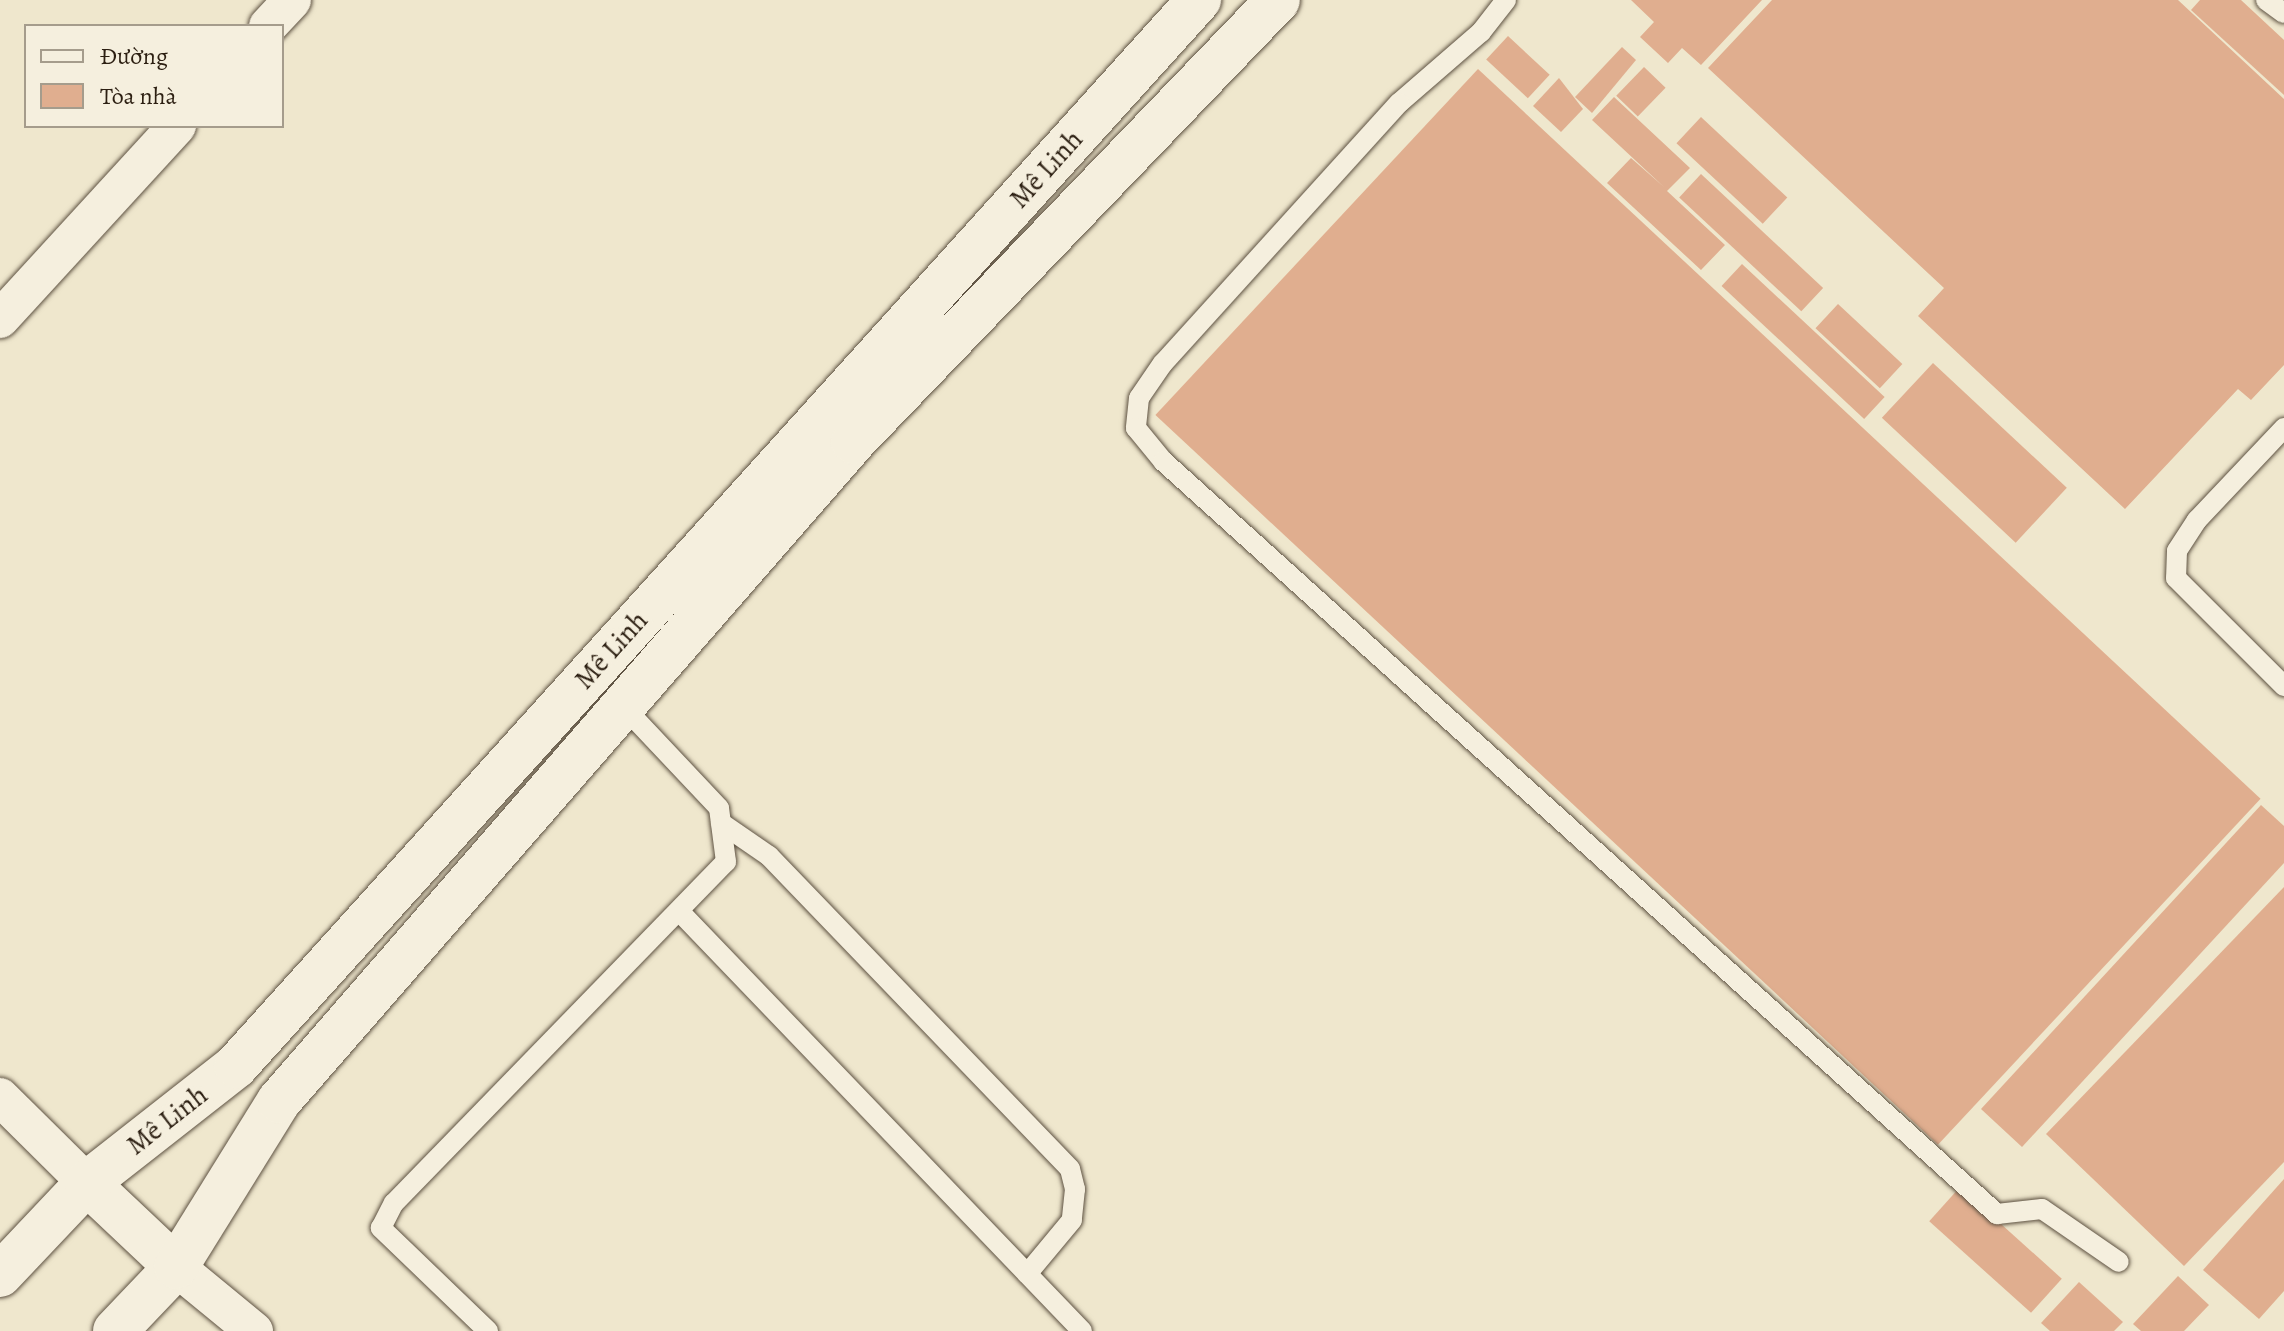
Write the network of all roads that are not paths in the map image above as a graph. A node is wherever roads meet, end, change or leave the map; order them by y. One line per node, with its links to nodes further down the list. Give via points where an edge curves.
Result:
1 (1199, 0): 14 (main road, Mê Linh, via 236,1066)
2 (1278, 0): 10 (main road, Mê Linh, via 853,442)
3 (1506, 0): 15 (lane, via 1481,32 1399,103 1163,363 1139,398 1136,428 1163,461 1997,1214 2042,1209)
4 (2266, 0): 5 (lane)
5 (2284, 13)
6 (175, 128): 7 (street)
7 (0, 319)
8 (2284, 428): 9 (lane, via 2197,520 2177,551 2176,578)
9 (2284, 686)
10 (623, 706): 11 (lane, via 704,789 719,808); 16 (main road, Mê Linh, via 279,1101)
11 (721, 823): 12 (lane, via 726,862); 17 (lane, via 769,856 1070,1169 1075,1189 1072,1220)
12 (679, 911): 17 (lane); 21 (lane, via 394,1203 381,1228)
13 (0, 1097): 14 (street)
14 (87, 1183): 16 (main road); 18 (main road, Mê Linh)
15 (2119, 1262)
16 (176, 1267): 19 (main road, Mê Linh); 20 (street)
17 (1027, 1274): 22 (lane)
18 (0, 1275)
19 (115, 1331)
20 (254, 1331)
21 (488, 1331)
22 (1082, 1331)

